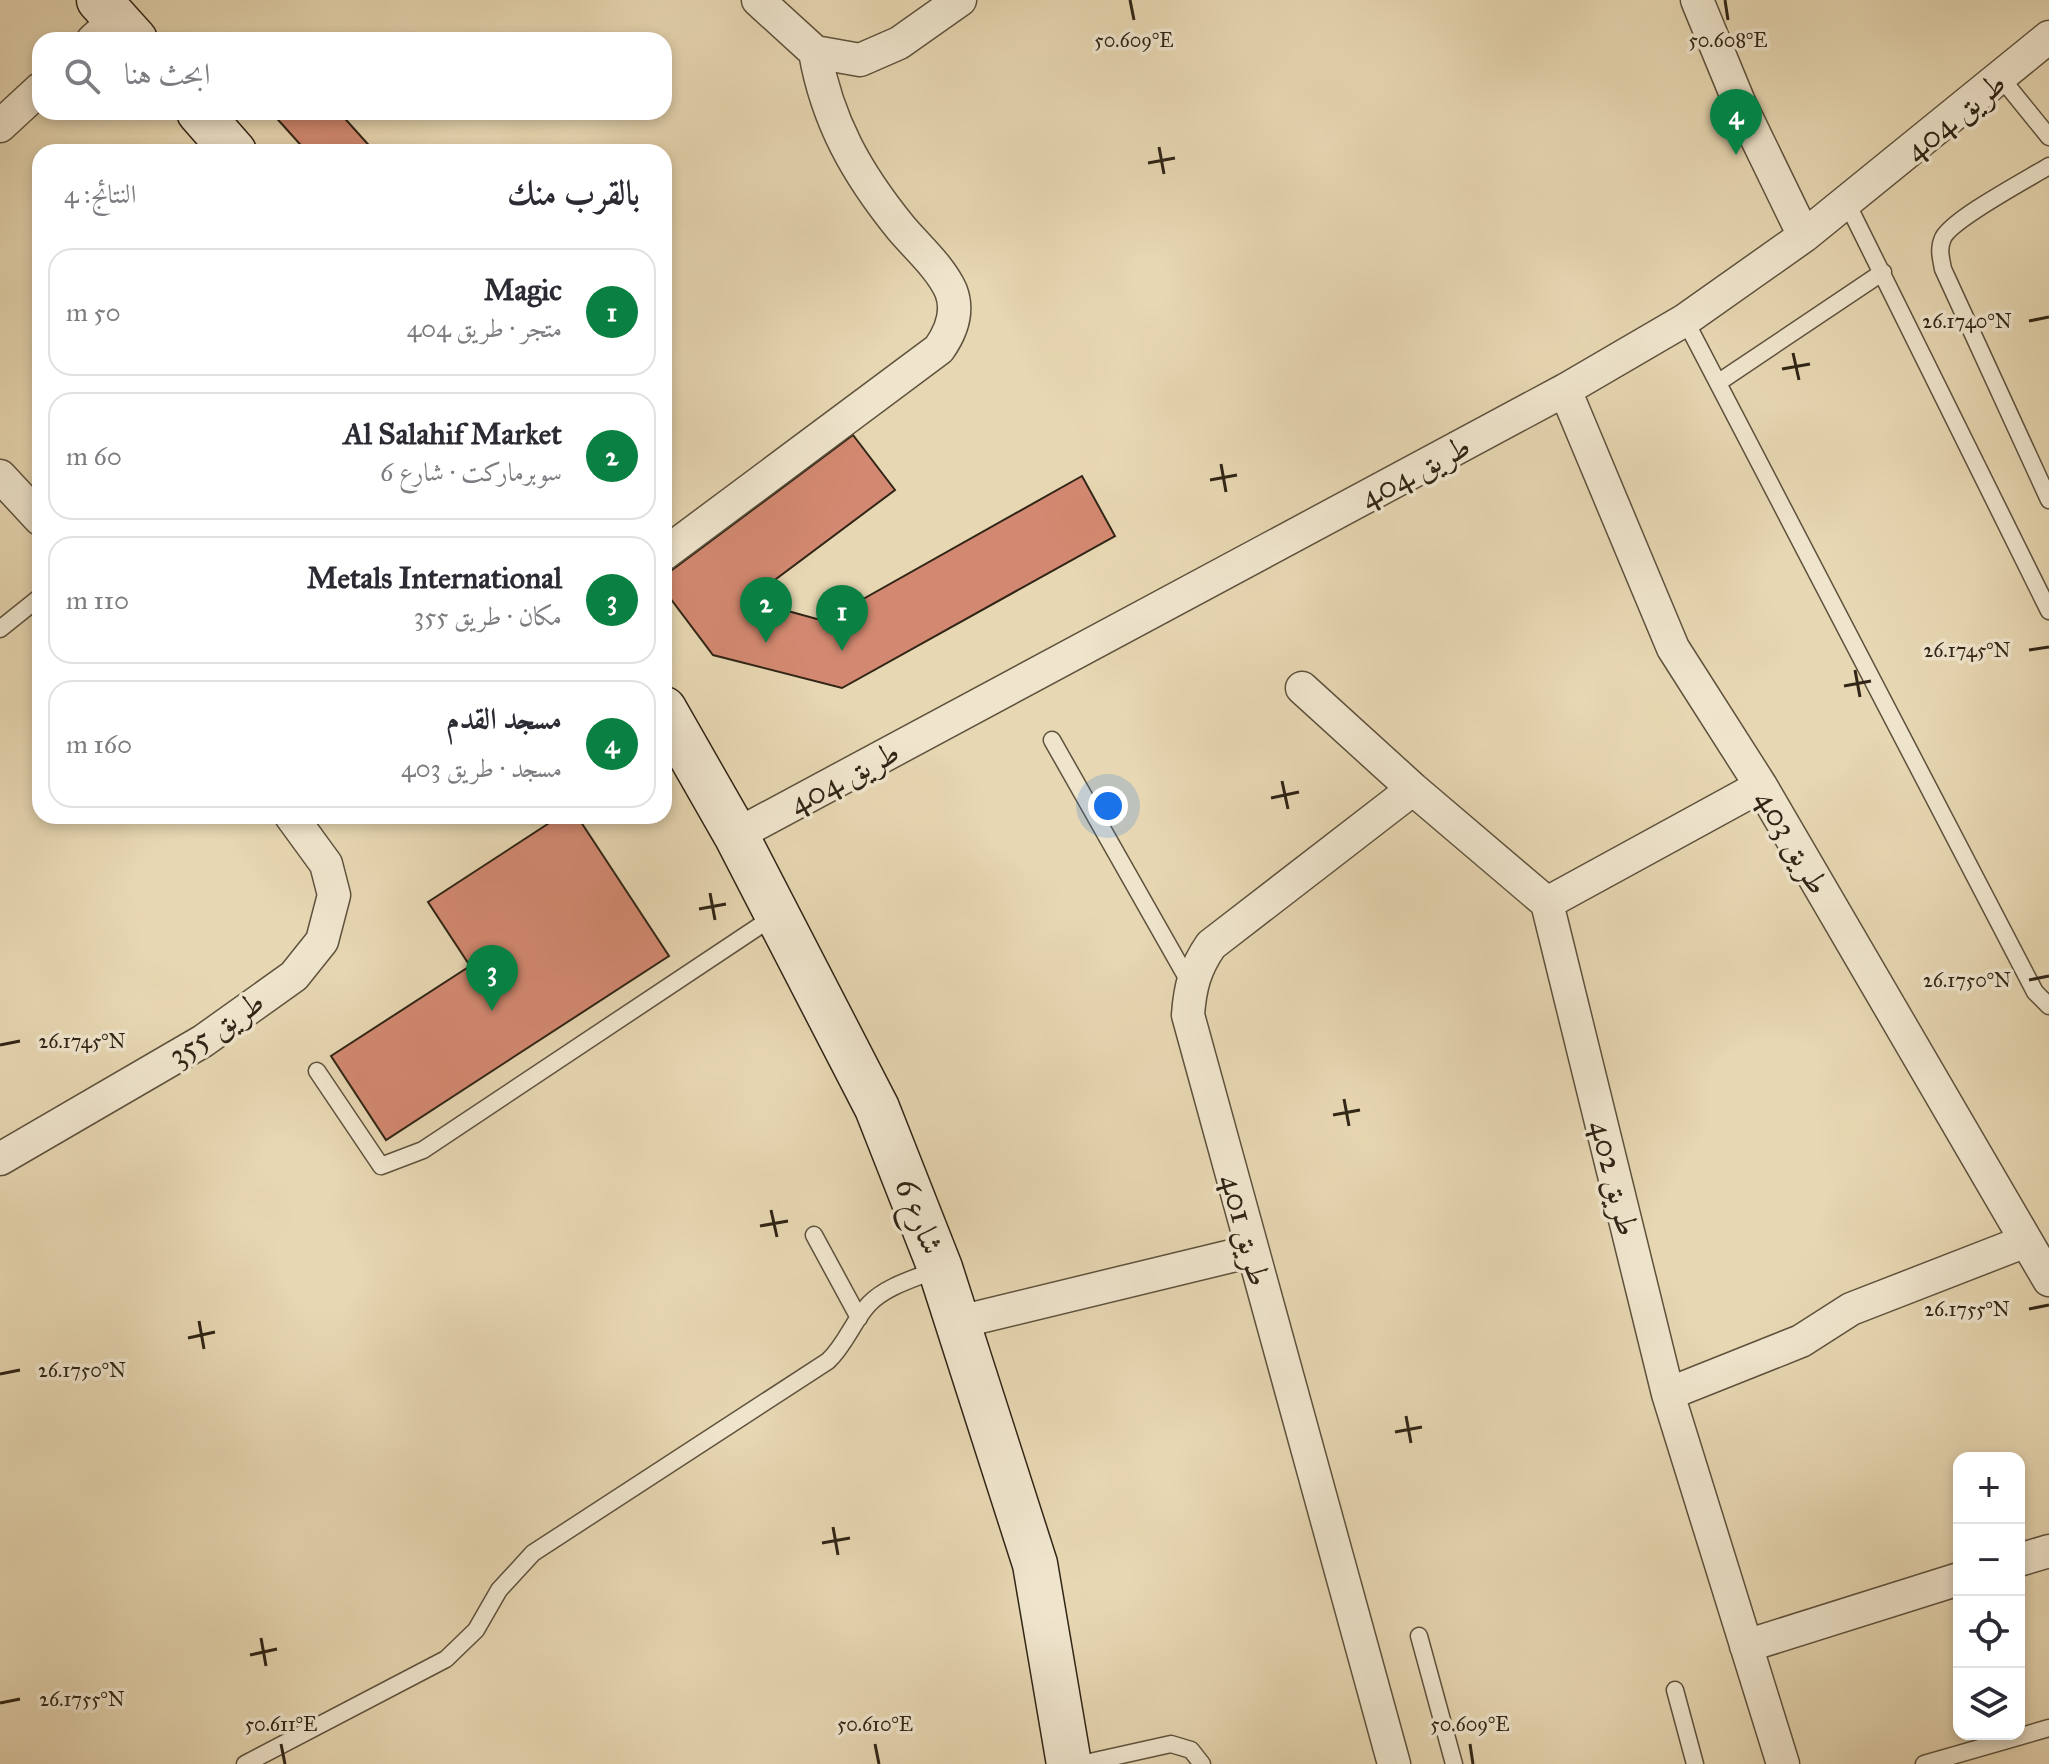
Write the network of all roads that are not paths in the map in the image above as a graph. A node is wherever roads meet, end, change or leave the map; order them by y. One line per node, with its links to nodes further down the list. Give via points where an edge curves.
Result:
1 (758, 0): 5 (street)
2 (960, 0): 5 (street, via 899,43 860,60)
3 (1697, 0): 14 (street)
4 (2049, 37): 6 (street, طريق 404)
5 (815, 52): 22 (street, via 820,83 842,142 876,196 950,290 953,321 939,349)
6 (2002, 79): 10 (lane); 13 (street, طريق 404)
7 (32, 96): 9 (street)
8 (206, 120): 11 (street)
9 (0, 126)
10 (2049, 137)
11 (227, 144)
12 (2049, 166): 20 (lane, via 1957,222 1944,235 1939,252)
13 (1847, 203): 14 (street, طريق 404); 15 (lane)
14 (1804, 236): 16 (street, طريق 404)
15 (1883, 272): 17 (lane); 24 (lane)
16 (1685, 320): 17 (lane); 18 (street, طريق 404)
17 (1719, 382): 36 (lane, via 2035,992)
18 (1565, 390): 29 (street, طريق 403, via 1673,648); 32 (street, طريق 404)
19 (0, 476): 21 (street)
20 (2049, 500)
21 (32, 510)
22 (672, 548)
23 (32, 603): 25 (lane)
24 (2049, 611)
25 (0, 629)
26 (1302, 688): 30 (street)
27 (672, 723): 32 (street, شارع 6)
28 (1052, 740): 35 (lane)
29 (1761, 786): 33 (street); 40 (street, طريق 403)
30 (1413, 789): 33 (street); 35 (street, طريق 401, via 1228,930 1198,963)
31 (297, 824): 38 (street, طريق 355, via 326,864 334,895 322,941 294,976 203,1041)
32 (736, 835): 34 (street, شارع 6)
33 (1547, 903): 46 (street, طريق 402)
34 (777, 914): 37 (lane, via 423,1150 381,1166); 42 (street, شارع 6, via 877,1108)
35 (1191, 985): 41 (street, طريق 401, via 1188,1015)
36 (2049, 1006)
37 (317, 1071)
38 (0, 1159)
39 (814, 1235): 44 (lane)
40 (2026, 1241): 43 (street, طريق 403); 46 (street, via 1851,1309 1801,1341)
41 (1252, 1251): 45 (street); 59 (street, طريق 401)
42 (940, 1268): 44 (lane, via 883,1293); 45 (street, شارع 6)
43 (2049, 1280)
44 (859, 1318): 55 (lane, via 828,1361 533,1553 499,1590 476,1630 446,1659)
45 (959, 1322): 56 (street, شارع 6, via 1035,1564)
46 (1668, 1394): 51 (street, طريق 402)
47 (2049, 1551): 48 (street)
48 (2025, 1558)
49 (1953, 1581): 51 (street)
50 (1419, 1636): 60 (lane)
51 (1746, 1646): 62 (street, طريق 402)
52 (1675, 1690): 61 (lane)
53 (2049, 1728): 54 (lane)
54 (1983, 1756): 63 (lane)
55 (245, 1764)
56 (1069, 1764)
57 (1081, 1764): 58 (lane, via 1171,1744 1191,1750)
58 (1202, 1764)
59 (1394, 1764)
60 (1454, 1764)
61 (1695, 1764)
62 (1783, 1764)
63 (1924, 1764)

